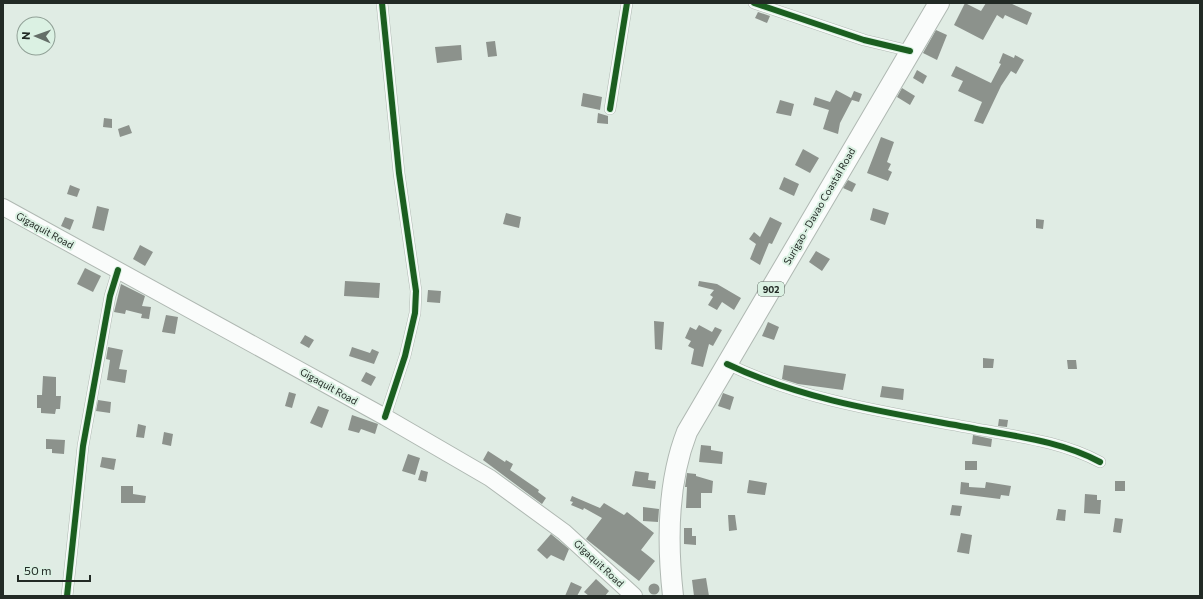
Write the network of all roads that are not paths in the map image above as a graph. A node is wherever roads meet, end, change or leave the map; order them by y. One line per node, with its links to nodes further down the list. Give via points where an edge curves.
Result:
1 (382, 3): 10 (street, via 399,173 416,291 415,313 405,356)
2 (627, 3): 6 (street)
3 (754, 3): 5 (street, via 864,40)
4 (939, 3): 5 (highway, Surigao - Davao Coastal Road / 902)
5 (910, 51): 9 (highway, Surigao - Davao Coastal Road / 902)
6 (610, 109)
7 (3, 207): 8 (main road, Gigaquit Road)
8 (118, 270): 10 (main road, Gigaquit Road); 12 (street, via 110,296 83,446)
9 (727, 364): 11 (street, via 776,385 822,399 1050,443); 14 (highway, Surigao - Davao Coastal Road / 902, via 687,432 676,465 671,531)
10 (385, 417): 13 (main road, Gigaquit Road, via 517,496 582,547)
11 (1100, 462)
12 (67, 596)
13 (634, 596)
14 (673, 596)

